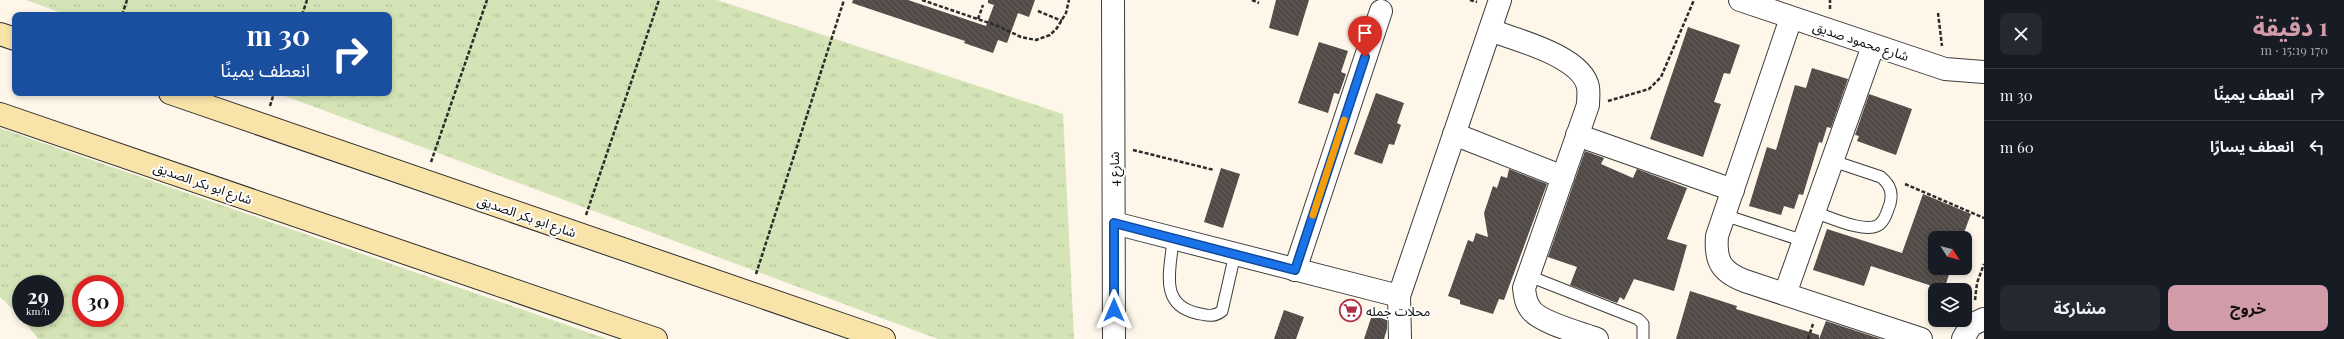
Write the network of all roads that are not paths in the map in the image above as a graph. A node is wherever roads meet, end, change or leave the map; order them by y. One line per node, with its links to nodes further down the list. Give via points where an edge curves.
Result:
1 (1113, 0): 20 (street, شارع 4)
2 (1500, 0): 6 (street)
3 (1740, 0): 5 (street, شارع محمود صديق)
4 (1380, 11): 24 (street)
5 (1791, 18): 9 (street, شارع محمود صديق); 17 (street)
6 (1490, 30): 13 (street); 14 (street, via 1563,58 1578,69 1588,86 1588,105)
7 (0, 34): 8 (main road)
8 (12, 38)
9 (1873, 46): 10 (street, شارع محمود صديق, via 1945,69); 15 (street)
10 (1984, 72)
11 (179, 96): 30 (main road, شارع ابو بكر الصديق)
12 (0, 114): 29 (main road, شارع ابو بكر الصديق)
13 (1454, 134): 16 (street); 27 (street)
14 (1578, 135): 16 (street); 17 (street)
15 (1832, 161): 18 (street); 18 (lane, via 1881,177 1887,182 1892,197 1885,217 1880,224 1872,228 1863,228)
16 (1563, 177): 25 (street)
17 (1733, 190): 19 (street)
18 (1814, 212): 22 (street)
19 (1724, 215): 22 (lane); 26 (street, via 1717,236 1716,251 1721,265 1731,276)
20 (1114, 223): 21 (street); 31 (street, شارع 4)
21 (1174, 239): 23 (street); 23 (lane, via 1170,287 1172,298 1180,307 1191,312 1210,316 1222,311)
22 (1804, 241): 26 (street)
23 (1235, 254): 24 (street)
24 (1295, 270): 27 (street)
25 (1529, 276): 33 (street, via 1524,288 1525,301 1532,312 1543,319); 34 (lane, via 1638,319 1643,324)
26 (1785, 294): 35 (street)
27 (1399, 296): 32 (street)
28 (1983, 319): 36 (street, via 1971,325)
29 (656, 339)
30 (884, 339)
31 (1114, 339)
32 (1400, 339)
33 (1597, 339)
34 (1643, 339)
35 (1922, 339)
36 (1963, 339)

